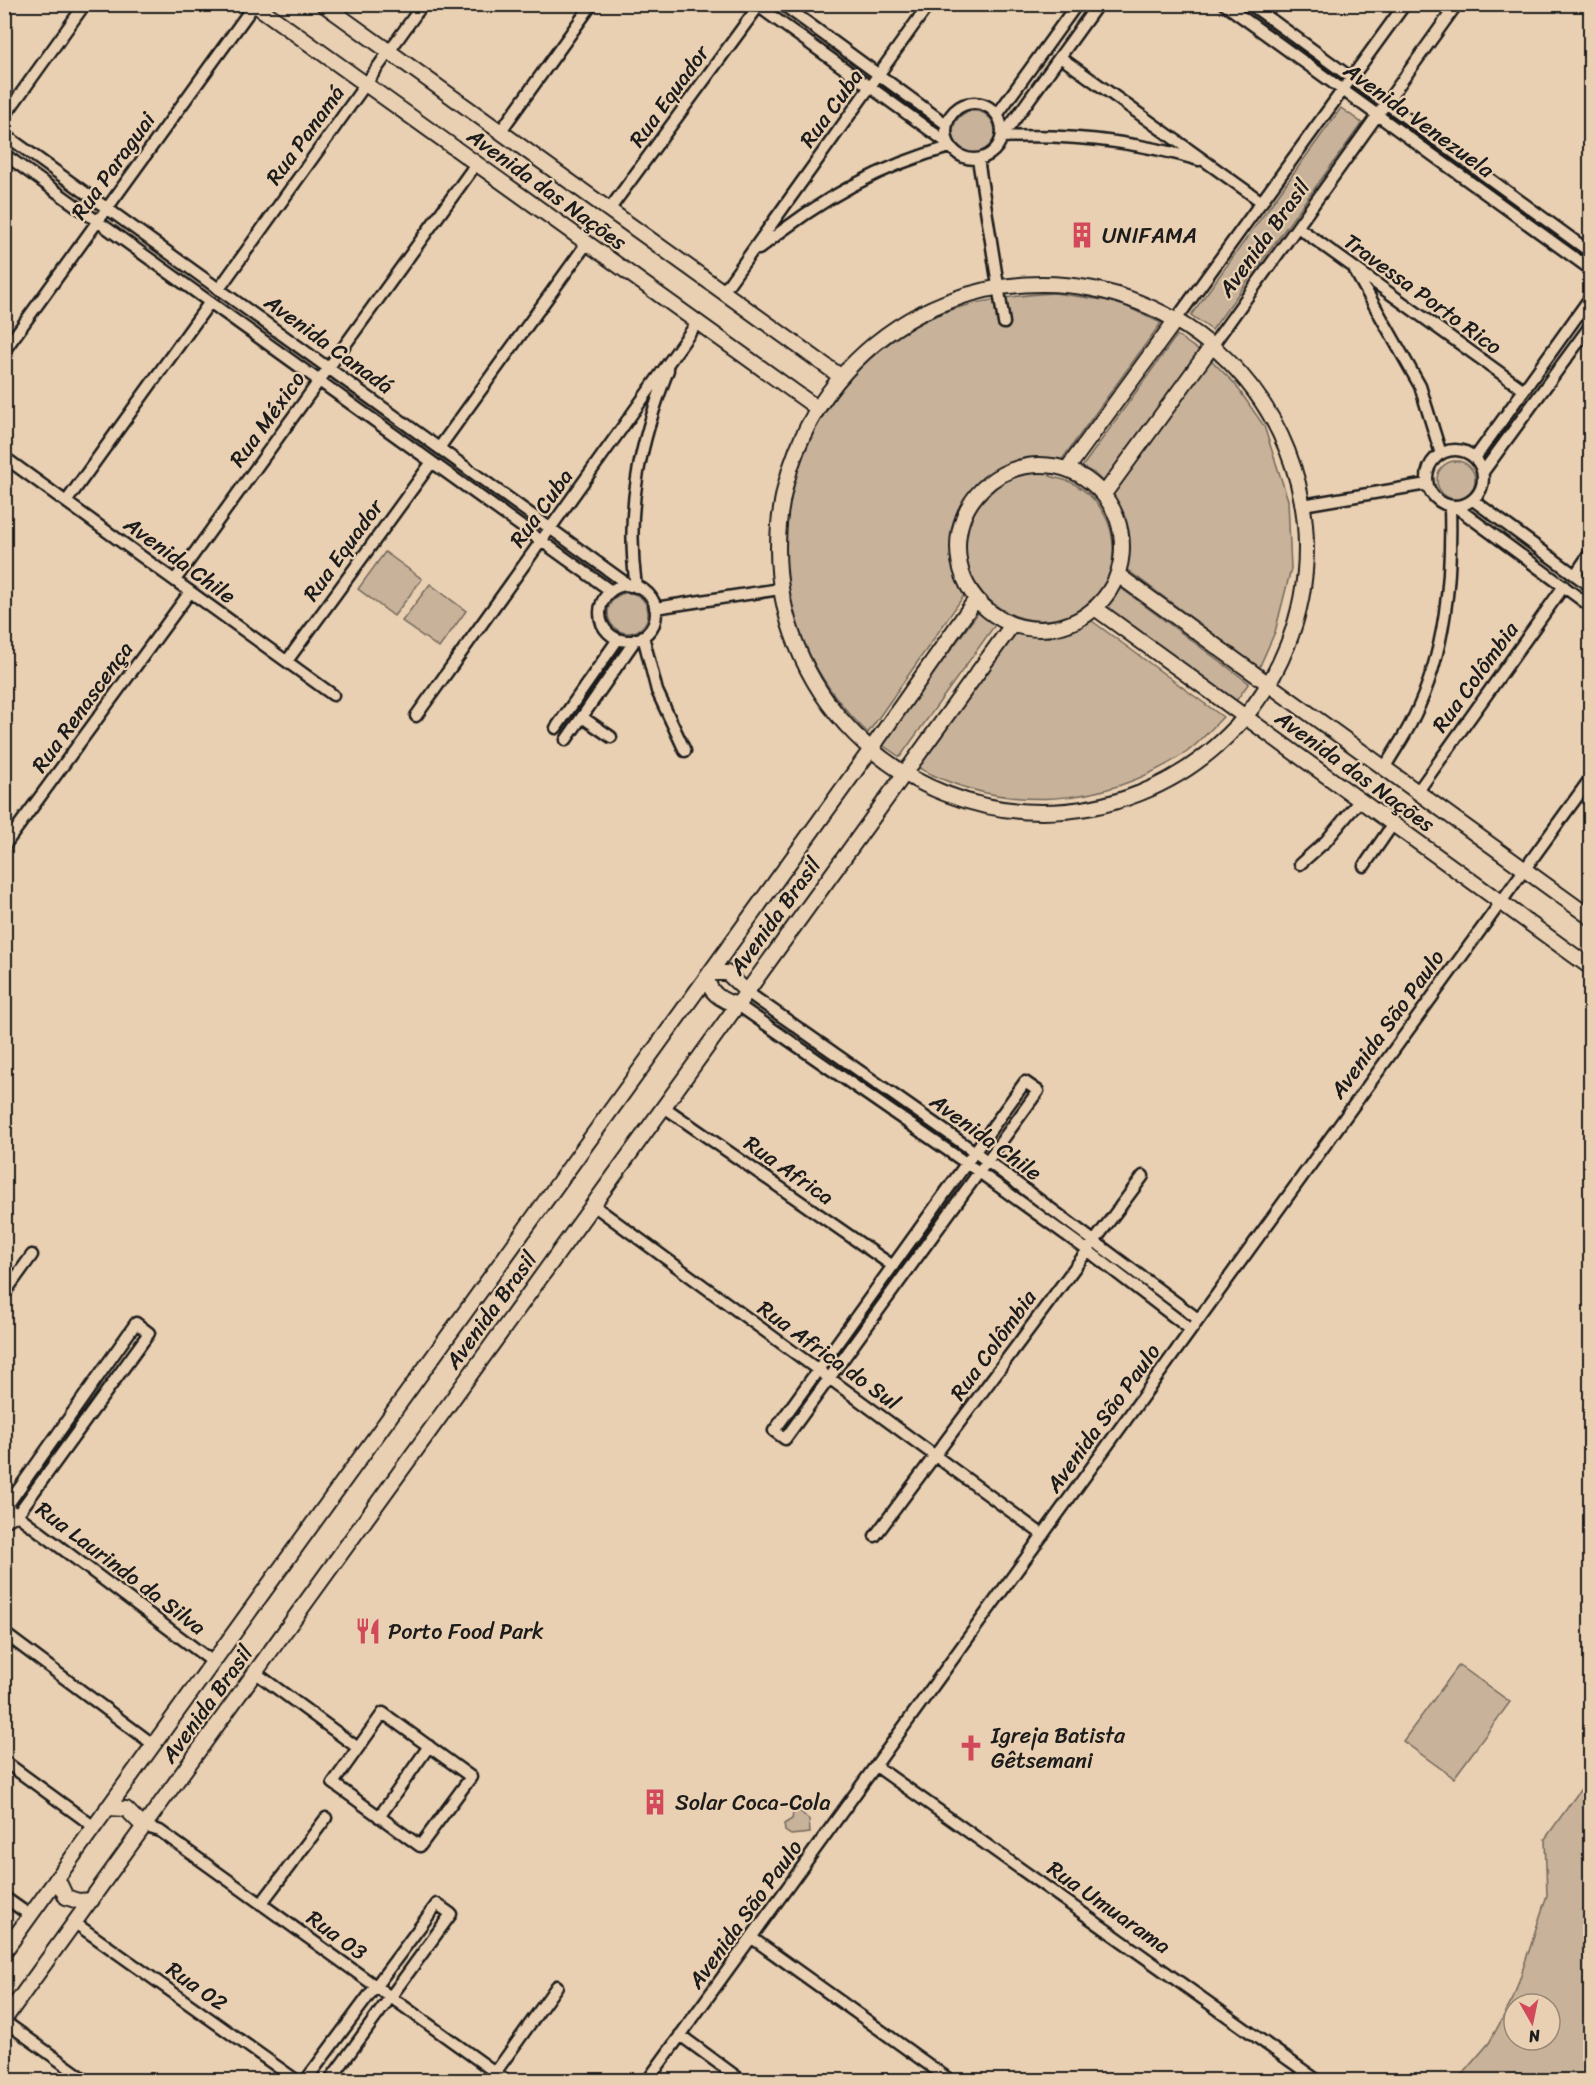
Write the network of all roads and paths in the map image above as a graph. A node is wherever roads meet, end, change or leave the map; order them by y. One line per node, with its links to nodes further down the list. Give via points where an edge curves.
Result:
1 (85, 4): 25 (street)
2 (323, 4): 15 (main road, Avenida das Nações)
3 (423, 4): 15 (street, Rua Panamá)
4 (592, 4): 27 (street)
5 (782, 4): 17 (street)
6 (929, 4): 17 (street, Rua Cuba)
7 (1077, 4): 23 (street)
8 (1098, 4): 16 (street)
9 (1224, 4): 21 (street, Avenida Venezuela)
10 (1250, 4): 18 (street, Avenida Venezuela)
11 (1405, 4): 18 (street, Avenida Brasil)
12 (1457, 4): 22 (street, Avenida Brasil)
13 (254, 5): 19 (main road, Avenida das Nações); 36 (street, Rua Paraguai)
14 (758, 5): 20 (street); 37 (street, Rua Equador)
15 (389, 52): 19 (street, Rua Panamá); 27 (main road, Avenida das Nações)
16 (1060, 57): 29 (street); 33 (street)
17 (879, 75): 20 (street, Rua Cuba); 26 (street)
18 (1351, 79): 21 (street, Avenida Brasil); 22 (street, Avenida Venezuela)
19 (366, 85): 34 (main road, Avenida das Nações); 46 (street, Rua Panamá)
20 (870, 87): 30 (street); 42 (street, Rua Cuba)
21 (1343, 90): 24 (street, Avenida Venezuela); 35 (street, Avenida Brasil)
22 (1386, 103): 24 (street, Avenida Brasil); 41 (street, Avenida Venezuela)
23 (997, 115): 26 (street, via 985,104 968,103 953,111); 29 (street)
24 (1378, 115): 39 (street, Avenida Brasil); 44 (street, Avenida Venezuela)
25 (4, 117)
26 (946, 124): 30 (street)
27 (500, 132): 37 (main road, Avenida das Nações)
28 (4, 134): 36 (street, Avenida Canadá)
29 (1002, 135): 32 (street, via 994,151); 33 (street, via 1127,143)
30 (950, 145): 32 (street, via 966,158); 42 (street, via 852,184 788,225)
31 (4, 154): 38 (street, Avenida Canadá)
32 (978, 159): 45 (street)
33 (1208, 163): 35 (street)
34 (476, 164): 40 (main road, Avenida das Nações); 57 (street, Rua México)
35 (1262, 202): 50 (street, Avenida Brasil)
36 (107, 208): 38 (street, Rua Paraguai); 46 (street, Avenida Canadá)
37 (609, 210): 47 (main road, Avenida das Nações)
38 (98, 221): 49 (street, Avenida Canadá); 55 (street, Rua Paraguai)
39 (1299, 228): 43 (street, Travessa Porto Rico); 54 (street, Avenida Brasil)
40 (587, 243): 51 (main road, Avenida das Nações); 62 (street)
41 (1590, 252)
42 (746, 261): 47 (street, Rua Cuba)
43 (1352, 267): 60 (street, Travessa Porto Rico); 63 (street, via 1420,386)
44 (1590, 269)
45 (999, 287): 50 (main road, via 1038,283 1077,287 1125,297); 52 (street); 58 (main road, via 919,313 887,332)
46 (219, 289): 57 (street, Avenida Canadá)
47 (723, 292): 58 (main road, Avenida das Nações)
48 (1590, 298): 60 (street)
49 (210, 302): 59 (street, Avenida Canadá); 72 (street)
50 (1175, 321): 54 (main road); 67 (main road, Avenida Brasil)
51 (697, 323): 56 (street, Rua Cuba); 61 (main road, Avenida das Nações)
52 (1004, 323)
53 (1590, 326): 68 (street)
54 (1212, 346): 70 (main road, Avenida Brasil); 73 (main road, via 1245,377 1268,412 1289,449)
55 (4, 351)
56 (674, 355): 75 (street, Rua Cuba); 81 (street, via 635,475)
57 (328, 368): 59 (street, Rua México); 62 (street, Avenida Canadá)
58 (840, 376): 61 (main road)
59 (319, 381): 66 (street, Avenida Canadá); 80 (street, Rua México)
60 (1524, 390): 65 (street)
61 (817, 408): 84 (main road, via 793,459 781,501 777,560)
62 (439, 448): 75 (street, Avenida Canadá)
63 (1441, 454): 65 (street, via 1457,450); 69 (street, via 1430,467)
64 (4, 457): 72 (street, Avenida Chile)
65 (1475, 458): 68 (street)
66 (432, 462): 76 (street, Avenida Canadá); 94 (street, Rua Equador)
67 (1066, 469): 70 (main road, via 1087,479); 87 (main road, via 1041,465 1015,469 992,481 973,499 962,520 957,543 963,579)
68 (1483, 472): 71 (street, via 1482,487)
69 (1427, 484): 73 (street); 74 (street, via 1437,500)
70 (1104, 494): 78 (main road, via 1118,519 1123,547)
71 (1473, 500): 74 (street); 79 (street)
72 (66, 502): 80 (street, Avenida Chile)
73 (1303, 505): 95 (main road, via 1306,574 1299,616 1288,649)
74 (1453, 506): 82 (street); 105 (street, via 1450,582 1435,656 1414,718)
75 (550, 528): 76 (street, Rua Cuba); 81 (street, Avenida Canadá)
76 (541, 541): 85 (street, Avenida Canadá); 97 (street, Rua Cuba)
77 (1590, 553): 79 (street)
78 (1118, 575): 90 (main road); 95 (main road, Avenida das Nações)
79 (1575, 575): 83 (street)
80 (175, 580): 86 (street, Avenida Chile)
81 (633, 586): 85 (street); 89 (street, via 647,593)
82 (1564, 586): 88 (street); 108 (street, Rua Colômbia)
83 (1590, 586)
84 (780, 589): 89 (street); 104 (main road, via 799,657 831,710)
85 (611, 591): 93 (street, via 601,605 601,621)
86 (190, 592): 94 (street, Avenida Chile); 111 (street, Rua Renascença)
87 (976, 599): 91 (main road); 104 (main road, Avenida Brasil)
88 (1590, 606)
89 (655, 608): 92 (street, via 653,625)
90 (1095, 608): 91 (main road, via 1069,625 1050,629); 99 (main road, Avenida das Nações)
91 (1012, 625): 106 (main road, Avenida Brasil)
92 (639, 638): 93 (street); 98 (street); 103 (street, via 657,691)
93 (618, 639): 100 (street)
94 (286, 661): 96 (street, Avenida Chile)
95 (1269, 685): 99 (main road); 105 (main road, Avenida das Nações)
96 (333, 695)
97 (416, 716)
98 (582, 717): 101 (street); 102 (street)
99 (1245, 717): 106 (main road, via 1214,750 1189,768 1159,785 1102,803 1013,810 971,802); 109 (main road, Avenida das Nações)
100 (556, 728)
101 (611, 737)
102 (566, 740)
103 (685, 751)
104 (869, 753): 106 (main road); 118 (main road, Avenida Brasil)
105 (1385, 767): 108 (main road, Avenida das Nações)
106 (903, 775): 119 (main road, Avenida Brasil)
107 (1590, 779): 114 (street, Avenida São Paulo)
108 (1418, 791): 114 (main road, Avenida das Nações)
109 (1360, 800): 110 (main road, Avenida das Nações); 112 (street, via 1333,835)
110 (1393, 824): 113 (street); 115 (main road, Avenida das Nações)
111 (4, 846)
112 (1300, 864)
113 (1364, 866)
114 (1524, 868): 115 (street, Avenida São Paulo); 116 (main road, Avenida das Nações)
115 (1500, 901): 117 (main road, Avenida das Nações); 133 (street, Avenida São Paulo)
116 (1590, 917)
117 (1590, 967)
118 (709, 975): 119 (main road, via 727,973); 120 (main road, via 713,992); 144 (main road, Avenida Brasil)
119 (747, 992): 120 (main road, Avenida Brasil); 122 (street, Avenida Chile)
120 (738, 1005): 121 (main road, Avenida Brasil); 124 (street, Avenida Chile)
121 (664, 1107): 127 (main road, Avenida Brasil); 131 (street, Rua Africa)
122 (975, 1152): 123 (street, Avenida Chile); 123 (street, via 1025,1082 1038,1091); 124 (street)
123 (987, 1161): 125 (street); 128 (street, Avenida Chile)
124 (967, 1164): 125 (street, Avenida Chile); 131 (street)
125 (979, 1172): 129 (street, Avenida Chile); 136 (street)
126 (1143, 1176): 128 (street, Rua Colômbia)
127 (592, 1205): 135 (street, Rua Africa do Sul); 145 (main road, Avenida Brasil)
128 (1095, 1240): 129 (street, Rua Colômbia); 133 (street, Avenida Chile)
129 (1087, 1250): 134 (street, Avenida Chile); 137 (street, Rua Colômbia)
130 (32, 1256): 132 (street)
131 (893, 1266): 135 (street)
132 (4, 1294)
133 (1198, 1319): 134 (street, Avenida São Paulo)
134 (1190, 1329): 141 (street, Avenida São Paulo)
135 (818, 1371): 136 (street, Rua Africa do Sul); 136 (street, via 774,1431 785,1439)
136 (829, 1379): 137 (street, Rua Africa do Sul)
137 (934, 1457): 141 (street, Rua Africa do Sul); 142 (street, Rua Colômbia)
138 (5, 1508): 139 (street, Rua Laurindo da Silva); 139 (street, via 136,1323 149,1333)
139 (17, 1515): 140 (street); 144 (street, Rua Laurindo da Silva)
140 (4, 1522)
141 (1043, 1535): 150 (street, Avenida São Paulo)
142 (875, 1536)
143 (4, 1633): 146 (street)
144 (213, 1662): 146 (main road, Avenida Brasil)
145 (256, 1673): 148 (street); 155 (main road, Avenida Brasil)
146 (154, 1745): 151 (main road, Avenida Brasil)
147 (429, 1746): 148 (street, via 383,1713); 152 (street); 152 (street, via 471,1776 420,1846)
148 (358, 1748): 152 (street, via 333,1783)
149 (4, 1761): 154 (street)
150 (876, 1766): 162 (street, Avenida São Paulo); 178 (street, Rua Umuarama)
151 (107, 1808): 154 (main road, Avenida Brasil); 155 (main road, via 126,1809)
152 (379, 1817)
153 (326, 1818): 159 (street)
154 (93, 1826): 156 (main road, Avenida Brasil)
155 (143, 1826): 158 (main road, Avenida Brasil); 159 (street, Rua 03, via 160,1831)
156 (57, 1878): 158 (main road, via 66,1897); 160 (main road, Avenida Brasil)
157 (4, 1897): 160 (street)
158 (92, 1900): 161 (main road, Avenida Brasil)
159 (261, 1904): 165 (street, Rua 03)
160 (31, 1916): 163 (main road, Avenida Brasil)
161 (75, 1923): 167 (main road, Avenida Brasil); 172 (street, Rua 02)
162 (752, 1938): 168 (street, Avenida São Paulo); 177 (street)
163 (4, 1952)
164 (557, 1986): 169 (street)
165 (376, 1987): 166 (street, Rua 03); 166 (street, via 437,1904 450,1914); 173 (street)
166 (390, 1997): 169 (street, Rua 03); 174 (street)
167 (4, 2021): 171 (street)
168 (680, 2035): 170 (street); 176 (street, Avenida São Paulo)
169 (495, 2073): 175 (street, Rua 03)
170 (738, 2079)
171 (86, 2080)
172 (296, 2080)
173 (306, 2080)
174 (330, 2080)
175 (506, 2080)
176 (648, 2080)
177 (950, 2080)
178 (1317, 2080)

